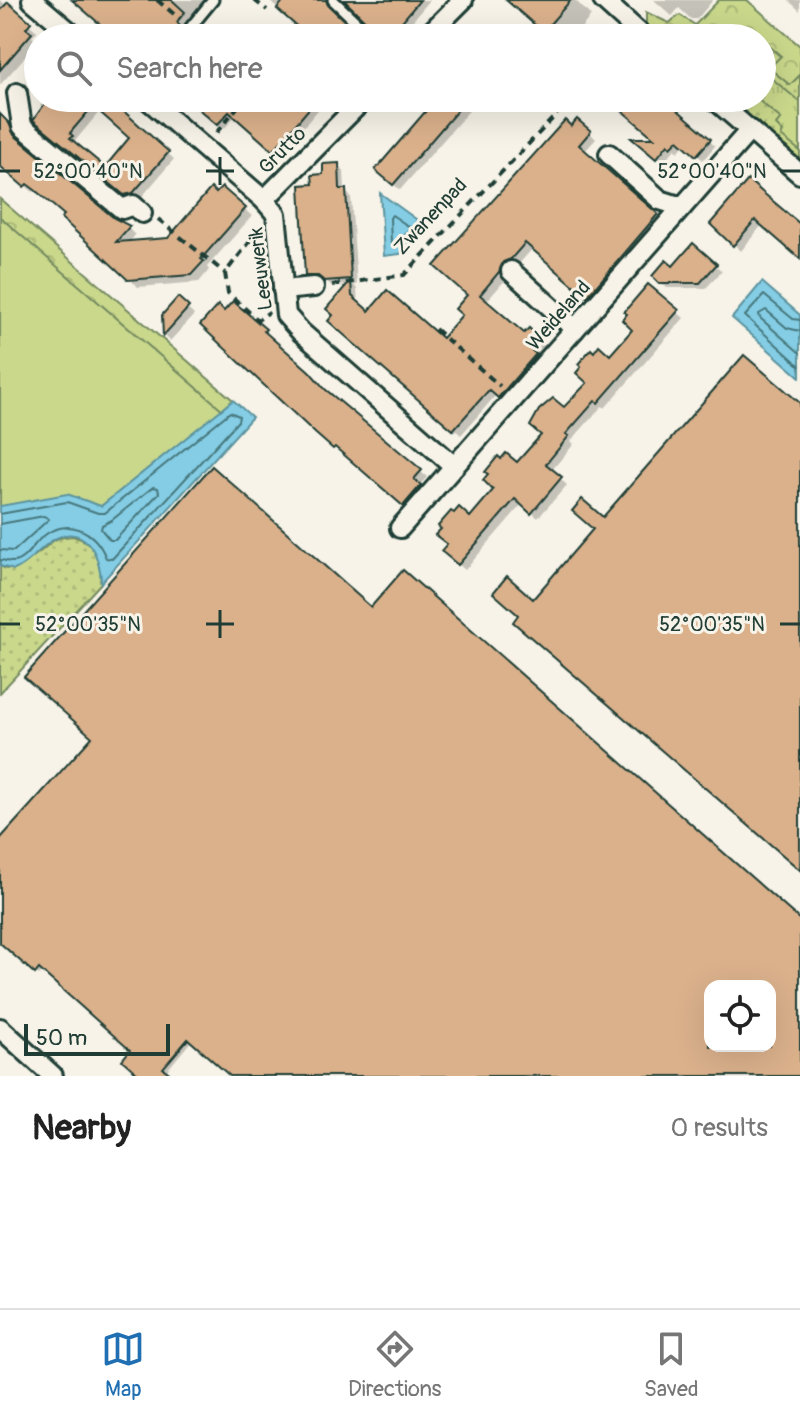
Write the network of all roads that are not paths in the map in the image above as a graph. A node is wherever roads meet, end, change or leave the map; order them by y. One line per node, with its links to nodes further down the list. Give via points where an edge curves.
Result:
1 (32, 0): 6 (street)
2 (213, 0): 7 (lane)
3 (333, 0): 8 (lane)
4 (463, 0): 9 (street)
5 (603, 0): 10 (street)
6 (60, 24)
7 (193, 24)
8 (358, 24)
9 (439, 24)
10 (624, 24)
11 (17, 93): 20 (street, via 22,126 122,209 133,205)
12 (162, 112): 18 (street, Leeuwerik)
13 (353, 112): 18 (street, Grutto)
14 (729, 112): 15 (street)
15 (750, 130): 17 (street); 19 (street, Weideland)
16 (609, 154): 19 (street, via 660,200)
17 (800, 174)
18 (269, 206): 23 (street, Leeuwerik, via 276,214)
19 (682, 207): 24 (street, Weideland)
20 (142, 213)
21 (511, 271): 24 (street)
22 (314, 287): 23 (street)
23 (284, 295): 25 (street, Leeuwerik, via 286,315 301,332)
24 (575, 329): 25 (street, Weideland)
25 (454, 466): 26 (street, Weideland)
26 (400, 528)
27 (0, 1028): 28 (street)
28 (53, 1076)

